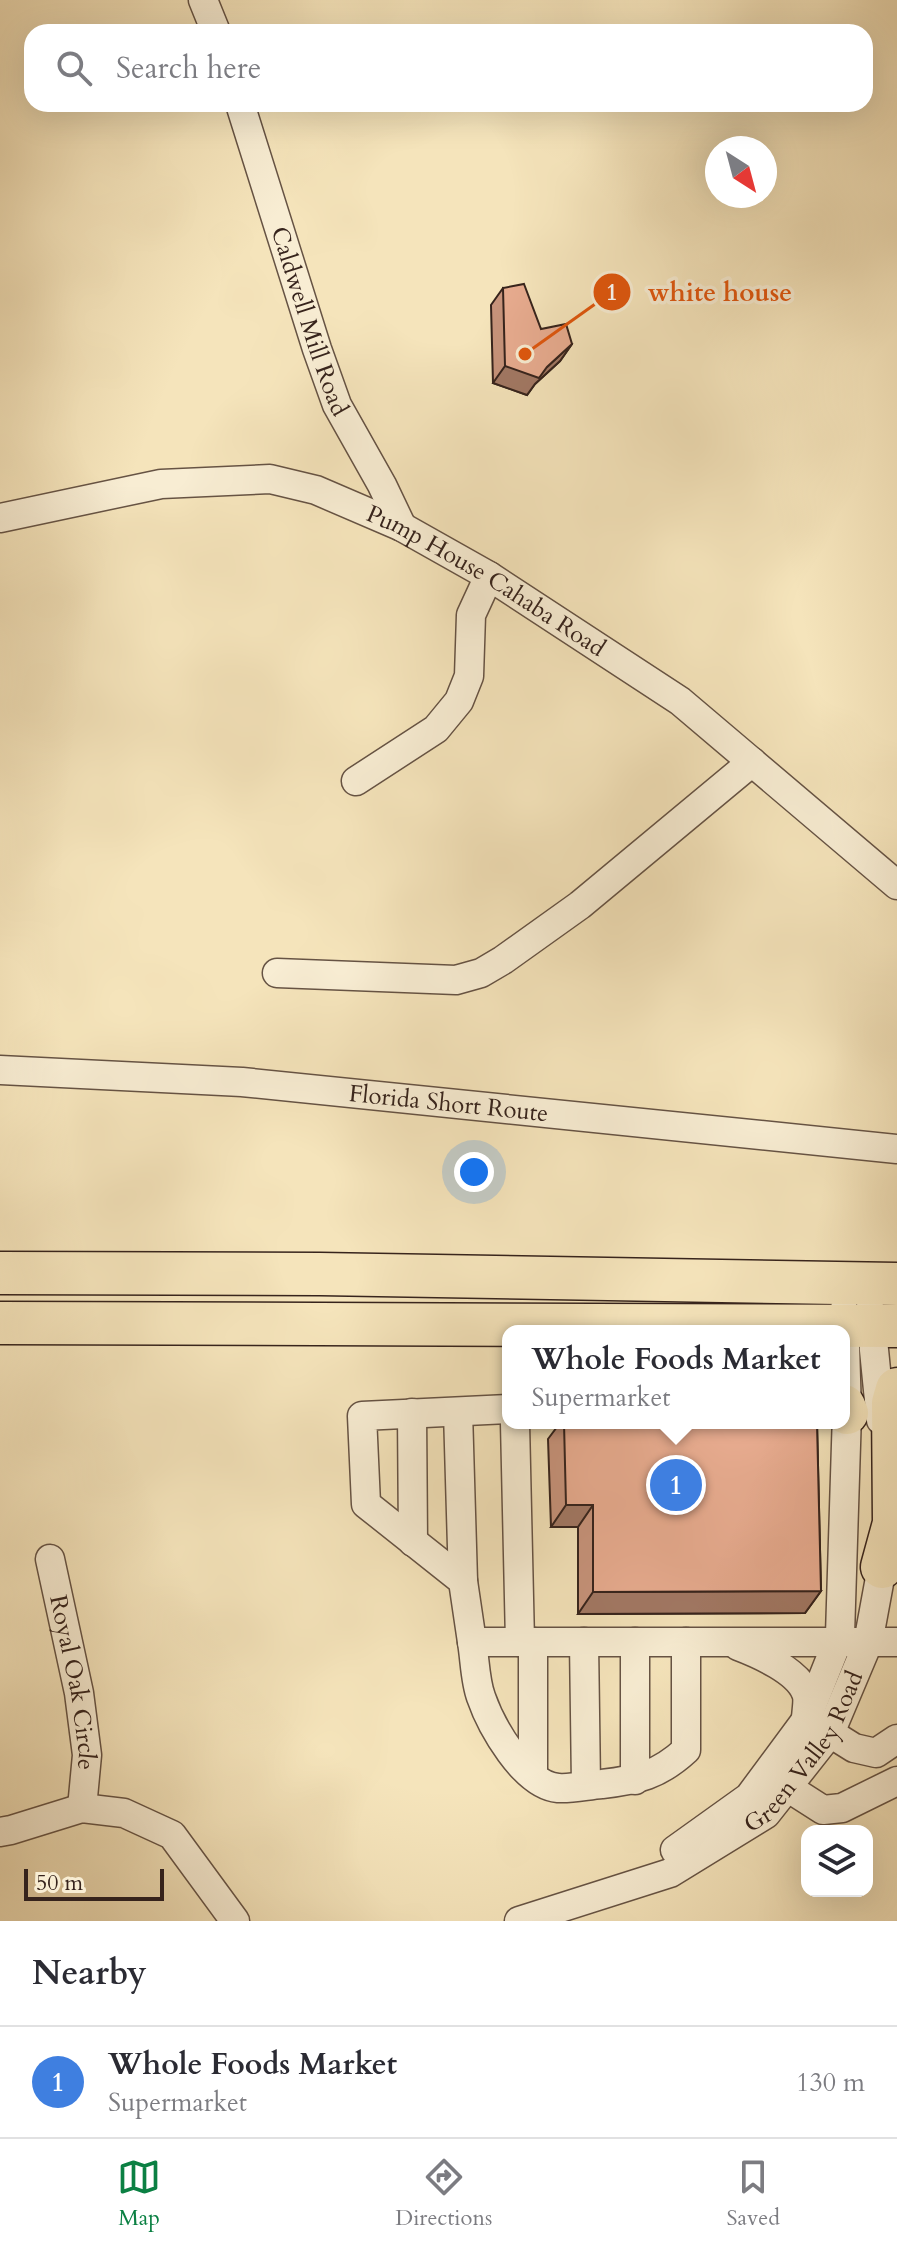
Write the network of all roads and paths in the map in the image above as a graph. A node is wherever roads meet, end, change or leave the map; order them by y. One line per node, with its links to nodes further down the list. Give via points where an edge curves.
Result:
1 (203, 0): 2 (street)
2 (213, 24)
3 (243, 112): 5 (street, Caldwell Mill Road, via 337,405)
4 (0, 518): 5 (street, Pump House Cahaba Road, via 161,484 270,479 316,490)
5 (402, 527): 6 (street, Pump House Cahaba Road)
6 (489, 576): 7 (street, Pump House Cahaba Road, via 680,701); 8 (street, via 471,615 469,676 459,701 436,729)
7 (752, 762): 9 (street, Pump House Cahaba Road); 10 (street, via 580,905 481,973 456,980)
8 (356, 781)
9 (897, 885)
10 (277, 973)
11 (0, 1070): 12 (street, Florida Short Route, via 242,1082)
12 (897, 1149)
13 (0, 1273): 14 (highway)
14 (869, 1283): 18 (street, Green Valley Road)
15 (0, 1323): 16 (highway)
16 (502, 1327)
17 (850, 1327): 18 (highway)
18 (871, 1327): 20 (street, Green Valley Road); 28 (street, Green Valley Road)
19 (897, 1389): 28 (highway)
20 (850, 1394)
21 (502, 1409): 22 (street)
22 (458, 1412): 23 (street); 29 (street)
23 (412, 1413): 26 (street); 26 (street, via 362,1416 366,1504)
24 (515, 1429): 31 (street)
25 (845, 1429): 36 (street, Green Valley Road)
26 (413, 1542): 29 (street)
27 (50, 1559): 46 (street, Royal Oak Circle, via 81,1708 87,1755)
28 (890, 1579): 38 (street, Green Valley Road)
29 (463, 1581): 30 (street)
30 (472, 1642): 31 (street); 41 (street, via 480,1695 496,1732)
31 (527, 1642): 32 (street); 41 (street)
32 (584, 1642): 33 (street); 44 (street)
33 (635, 1642): 34 (street); 42 (street)
34 (686, 1642): 35 (street); 42 (street, via 686,1750 671,1765)
35 (726, 1642): 36 (street); 39 (street, via 761,1655 792,1675 807,1694)
36 (837, 1642): 38 (street); 39 (street, Green Valley Road)
37 (897, 1642): 38 (street)
38 (868, 1643): 39 (street, Green Valley Road)
39 (818, 1727): 40 (street, via 854,1748 876,1753); 45 (street, Green Valley Road); 49 (street, Green Valley Road, via 749,1797 664,1858)
40 (897, 1739)
41 (533, 1775): 44 (street, via 557,1788)
42 (635, 1780): 44 (street)
43 (897, 1781): 45 (street, via 842,1808 823,1810)
44 (586, 1785)
45 (787, 1787): 49 (street, Green Valley Road, via 766,1814 670,1873)
46 (82, 1808): 47 (street); 48 (street, via 124,1813 172,1835)
47 (0, 1832)
48 (235, 1921)
49 (517, 1921)

